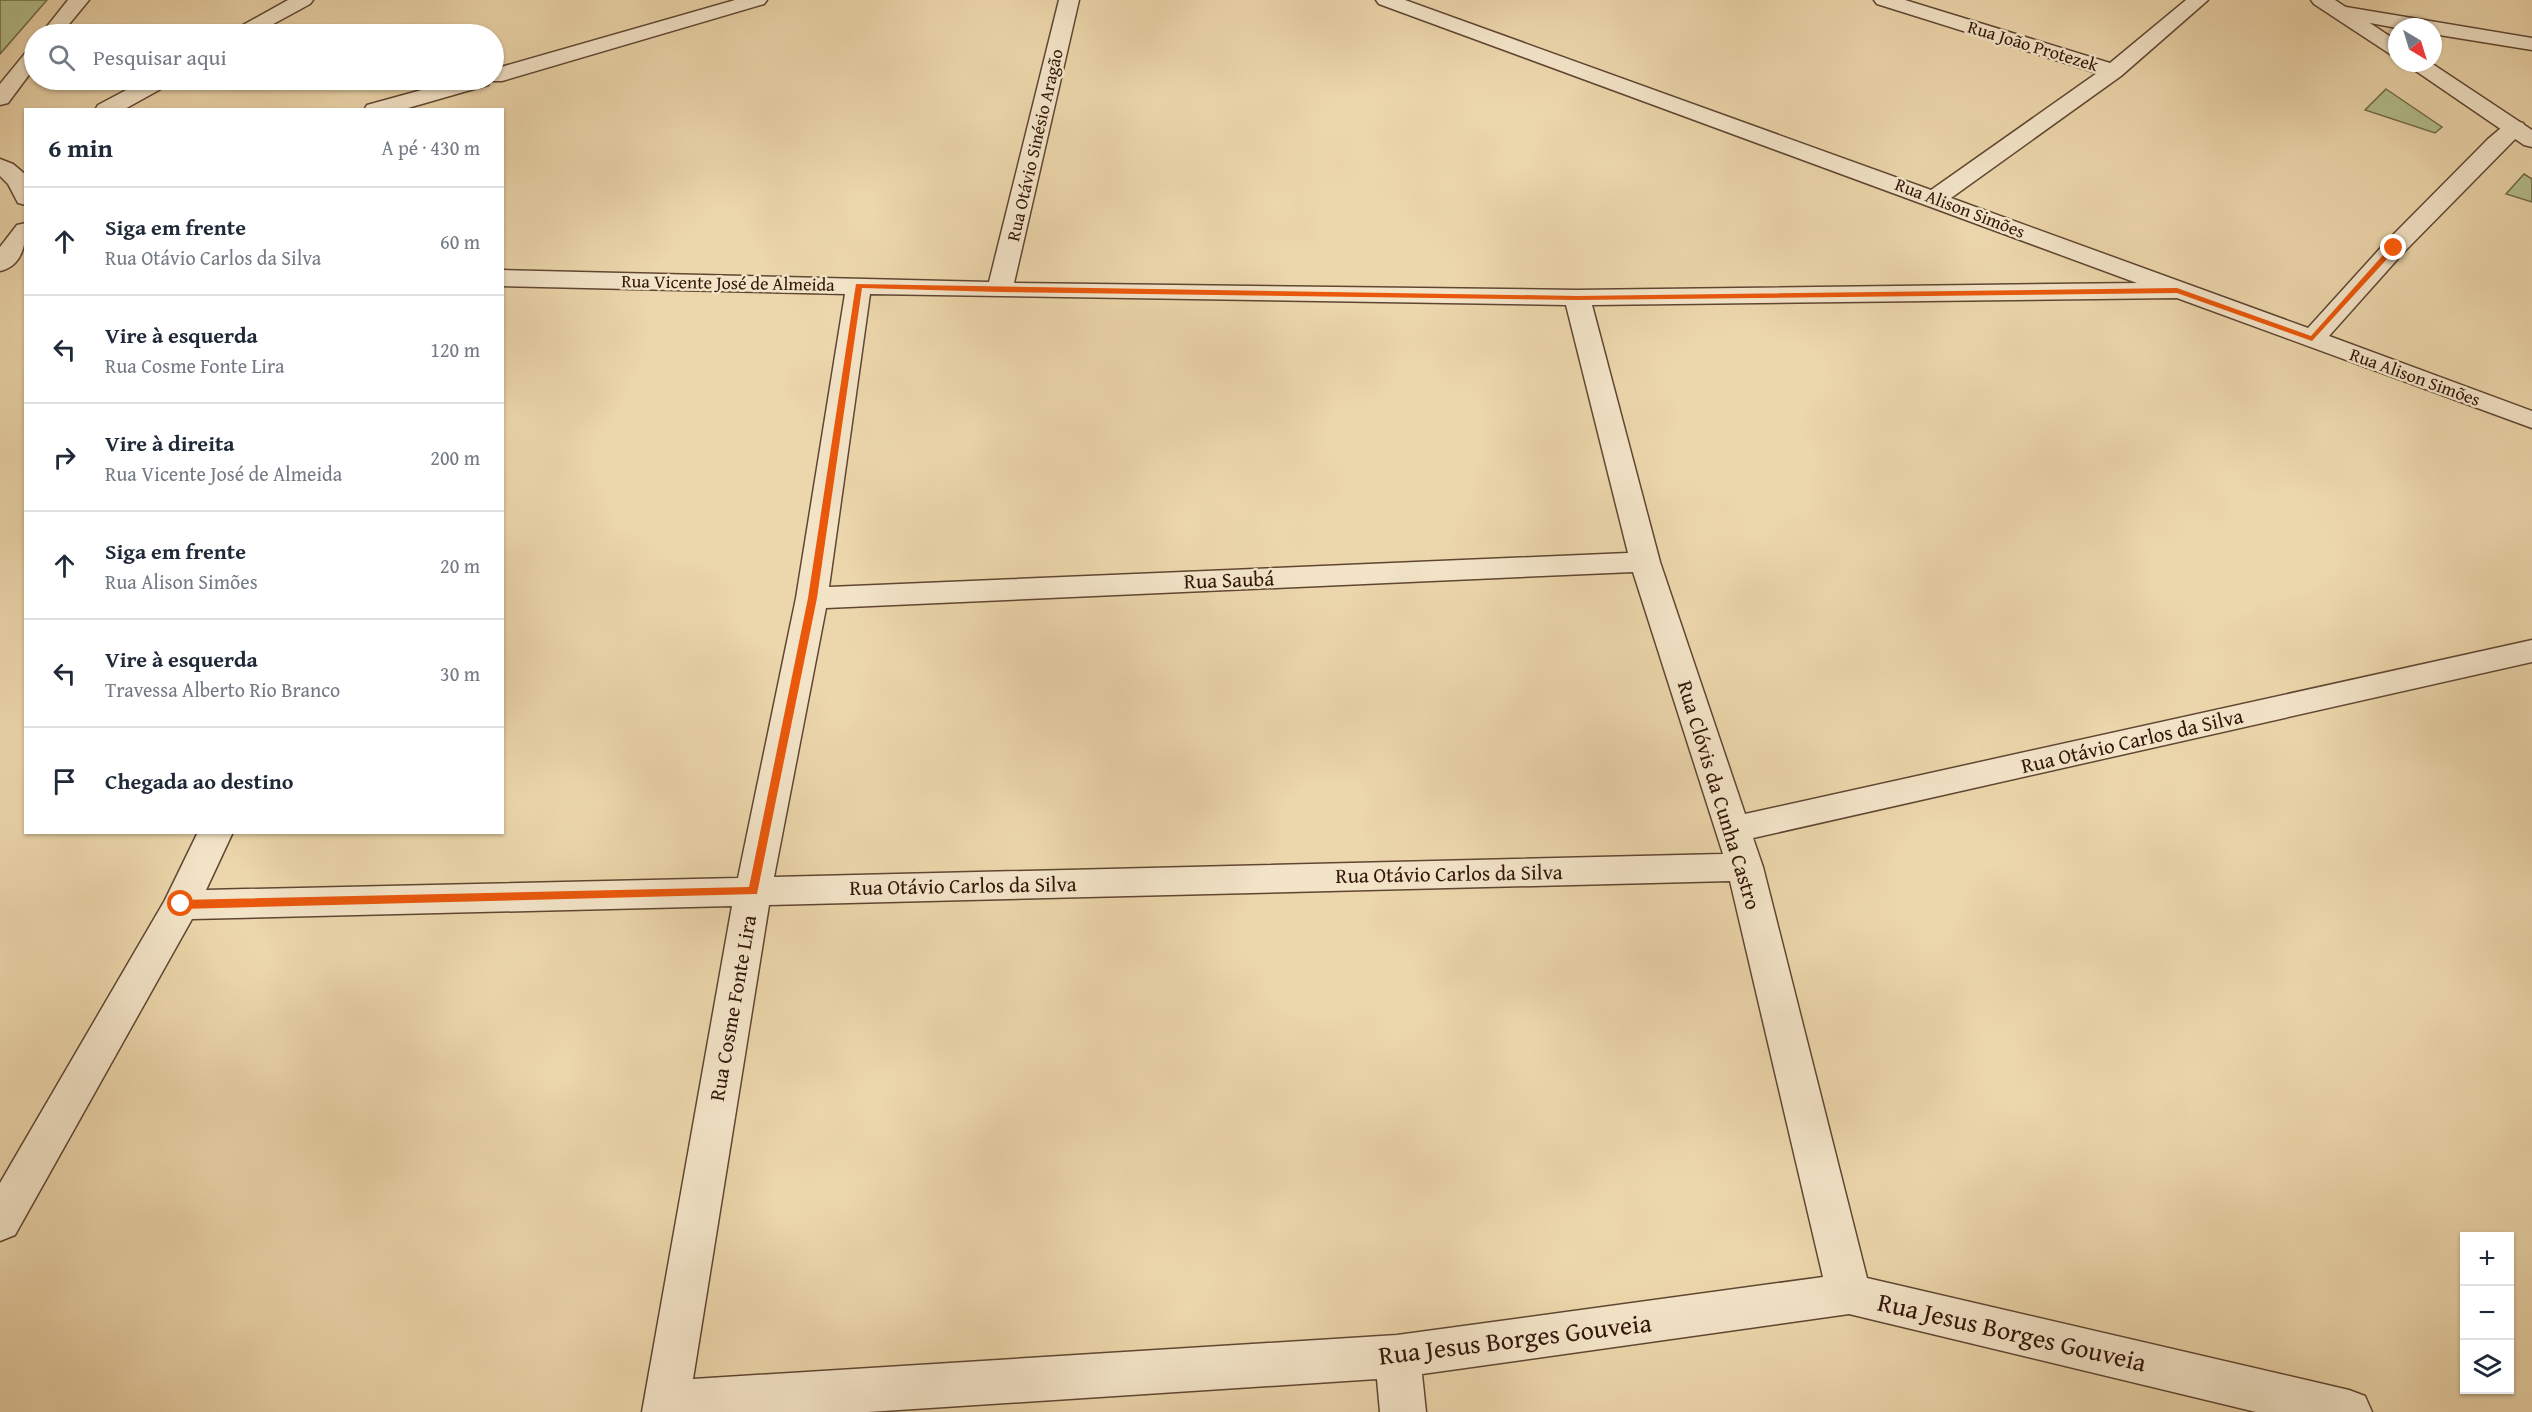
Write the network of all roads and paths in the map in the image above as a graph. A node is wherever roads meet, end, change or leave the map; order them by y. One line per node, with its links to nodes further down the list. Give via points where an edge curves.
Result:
1 (79, 0): 11 (street)
2 (303, 0): 12 (street)
3 (757, 0): 19 (street)
4 (1069, 0): 35 (street, Rua Otávio Sinésio Aragão)
5 (1386, 0): 29 (street, Rua Alison Simões)
6 (1884, 0): 17 (street, Rua João Protezek)
7 (2198, 0): 17 (street)
8 (2321, 0): 9 (street)
9 (2340, 12): 10 (street); 14 (street)
10 (2388, 20)
11 (59, 24)
12 (259, 24)
13 (2442, 29): 15 (street)
14 (2388, 44)
15 (2532, 44)
16 (24, 68): 22 (street)
17 (2113, 71): 29 (street)
18 (2431, 72): 25 (street)
19 (504, 73)
20 (142, 90): 23 (street)
21 (445, 90): 24 (street)
22 (0, 98)
23 (110, 108)
24 (382, 108)
25 (2524, 134): 38 (street, via 2496,144)
26 (24, 155): 27 (street)
27 (1, 167): 28 (street, via 14,174)
28 (24, 191)
29 (1936, 198): 36 (street, Rua Alison Simões)
30 (24, 233): 31 (street)
31 (0, 265): 32 (street)
32 (24, 266)
33 (504, 278): 34 (street, Rua Vicente José de Almeida)
34 (859, 285): 35 (street, Rua Vicente José de Almeida); 41 (street, Rua Cosme Fonte Lira)
35 (1000, 290): 37 (street, Rua Vicente José de Almeida)
36 (2177, 290): 37 (street, Rua Vicente José de Almeida); 38 (street, Rua Alison Simões)
37 (1577, 298): 40 (street, Rua Clóvis da Cunha Castro)
38 (2312, 339): 39 (street, Rua Alison Simões)
39 (2532, 420)
40 (1645, 562): 41 (street, Rua Saubá); 43 (street, Rua Clóvis da Cunha Castro)
41 (812, 598): 46 (street, Rua Cosme Fonte Lira)
42 (2532, 651): 43 (street, Rua Otávio Carlos da Silva)
43 (1732, 830): 45 (street, Rua Clóvis da Cunha Castro)
44 (215, 834): 47 (street)
45 (1745, 867): 46 (street, Rua Otávio Carlos da Silva); 49 (street, Rua Clóvis da Cunha Castro)
46 (753, 891): 47 (street, Rua Otávio Carlos da Silva); 51 (street, Rua Cosme Fonte Lira)
47 (181, 904): 48 (street)
48 (0, 1222)
49 (1849, 1294): 50 (street, Rua Jesus Borges Gouveia); 53 (street, Rua Jesus Borges Gouveia)
50 (1396, 1356): 51 (street, Rua Jesus Borges Gouveia); 52 (street)
51 (666, 1408)
52 (1403, 1412)
53 (2349, 1412)

